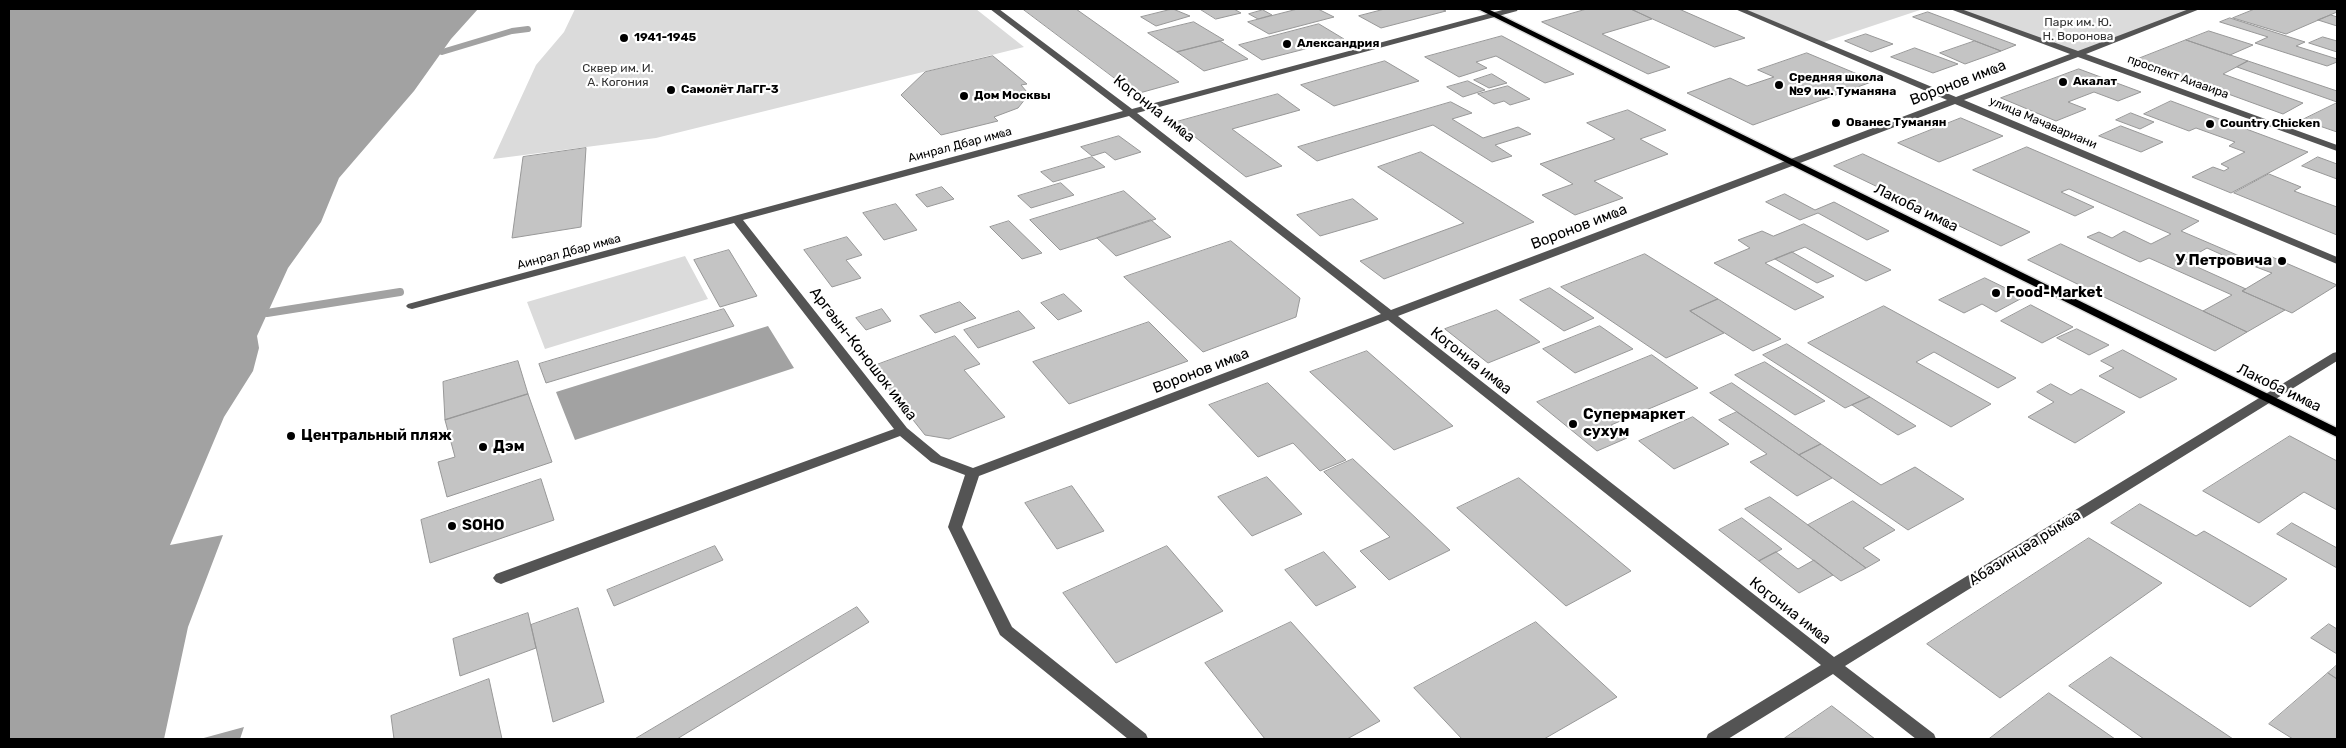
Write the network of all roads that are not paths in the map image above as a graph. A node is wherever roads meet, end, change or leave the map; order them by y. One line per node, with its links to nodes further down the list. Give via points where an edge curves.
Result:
1 (994, 9): 10 (street, Коӷониа имҩа)
2 (1482, 9): 7 (main road, Лакоба имҩа)
3 (1514, 9): 7 (street, Аинрал Дбар имҩа)
4 (1739, 9): 9 (street, улица Мачавариани)
5 (1954, 9): 8 (street, проспект Аиааира)
6 (2196, 9): 8 (street, Воронов имҩа)
7 (1493, 14): 10 (street, Аинрал Дбар имҩа); 12 (main road, Лакоба имҩа)
8 (2078, 54): 9 (street, Воронов имҩа); 11 (street, проспект Аиааира)
9 (1956, 100): 12 (street, Воронов имҩа); 14 (street, улица Мачавариани)
10 (1131, 111): 13 (street, Аинрал Дбар имҩа); 16 (street, Коӷониа имҩа)
11 (2337, 148)
12 (1790, 163): 16 (street, Воронов имҩа); 18 (main road, Лакоба имҩа)
13 (737, 220): 15 (street, Аинрал Дбар имҩа); 19 (street, Аргәын-Коношок имҩа)
14 (2337, 261)
15 (412, 306)
16 (1388, 316): 21 (street, Воронов имҩа); 23 (street, Коӷониа имҩа)
17 (2337, 356): 18 (street, Абазинцәа рымҩа)
18 (2268, 399): 20 (main road, Лакоба имҩа); 23 (street, Абазинцәа рымҩа)
19 (902, 431): 21 (street, Аргәын-Коношок имҩа, via 936,459); 22 (street)
20 (2337, 433)
21 (973, 473): 24 (street, via 955,527 1006,631)
22 (500, 578)
23 (1833, 666): 25 (street, Абазинцәа рымҩа); 26 (street, Коӷониа имҩа)
24 (1140, 739)
25 (1714, 739)
26 (1928, 739)

